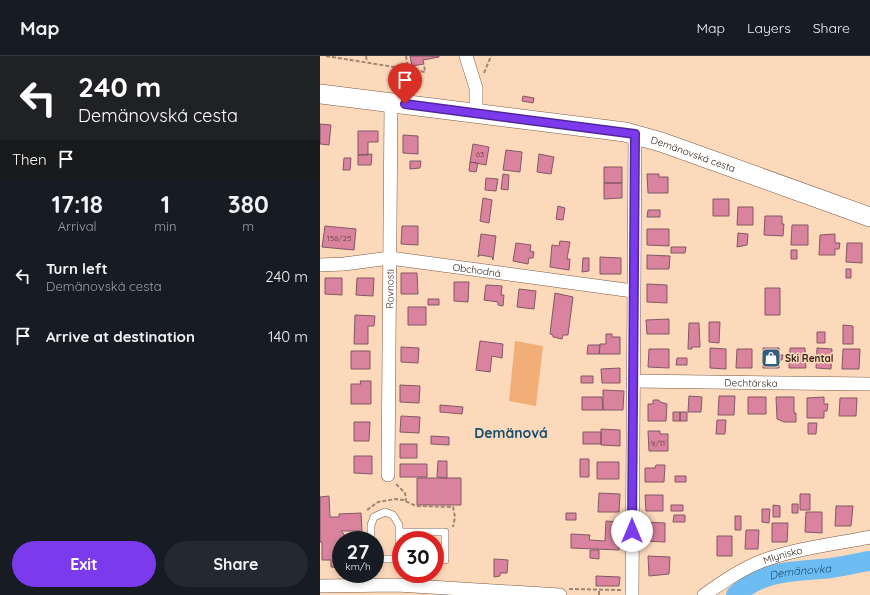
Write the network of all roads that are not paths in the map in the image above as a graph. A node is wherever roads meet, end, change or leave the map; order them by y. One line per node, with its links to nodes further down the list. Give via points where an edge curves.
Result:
1 (466, 56): 4 (street, via 476,88)
2 (320, 94): 3 (main road, Demänovská cesta)
3 (391, 103): 4 (main road, Demänovská cesta); 7 (street, Rovnosti)
4 (476, 113): 5 (main road, Demänovská cesta)
5 (635, 134): 6 (main road, Demänovská cesta); 9 (street)
6 (870, 217)
7 (390, 258): 8 (street, Obchodná); 9 (street, Obchodná); 12 (street, Rovnosti)
8 (320, 265)
9 (633, 291): 10 (street)
10 (632, 381): 11 (street, Dechtárska); 22 (street)
11 (870, 384)
12 (388, 475)
13 (371, 531): 14 (lane, via 372,521 381,513 389,513 396,518)
14 (399, 531)
15 (444, 532): 17 (lane)
16 (870, 537): 23 (street, Mlynisko, via 763,561 748,567)
17 (444, 560)
18 (384, 580): 21 (street)
19 (341, 583): 20 (street)
20 (320, 586)
21 (560, 595)
22 (632, 595)
23 (704, 595)

